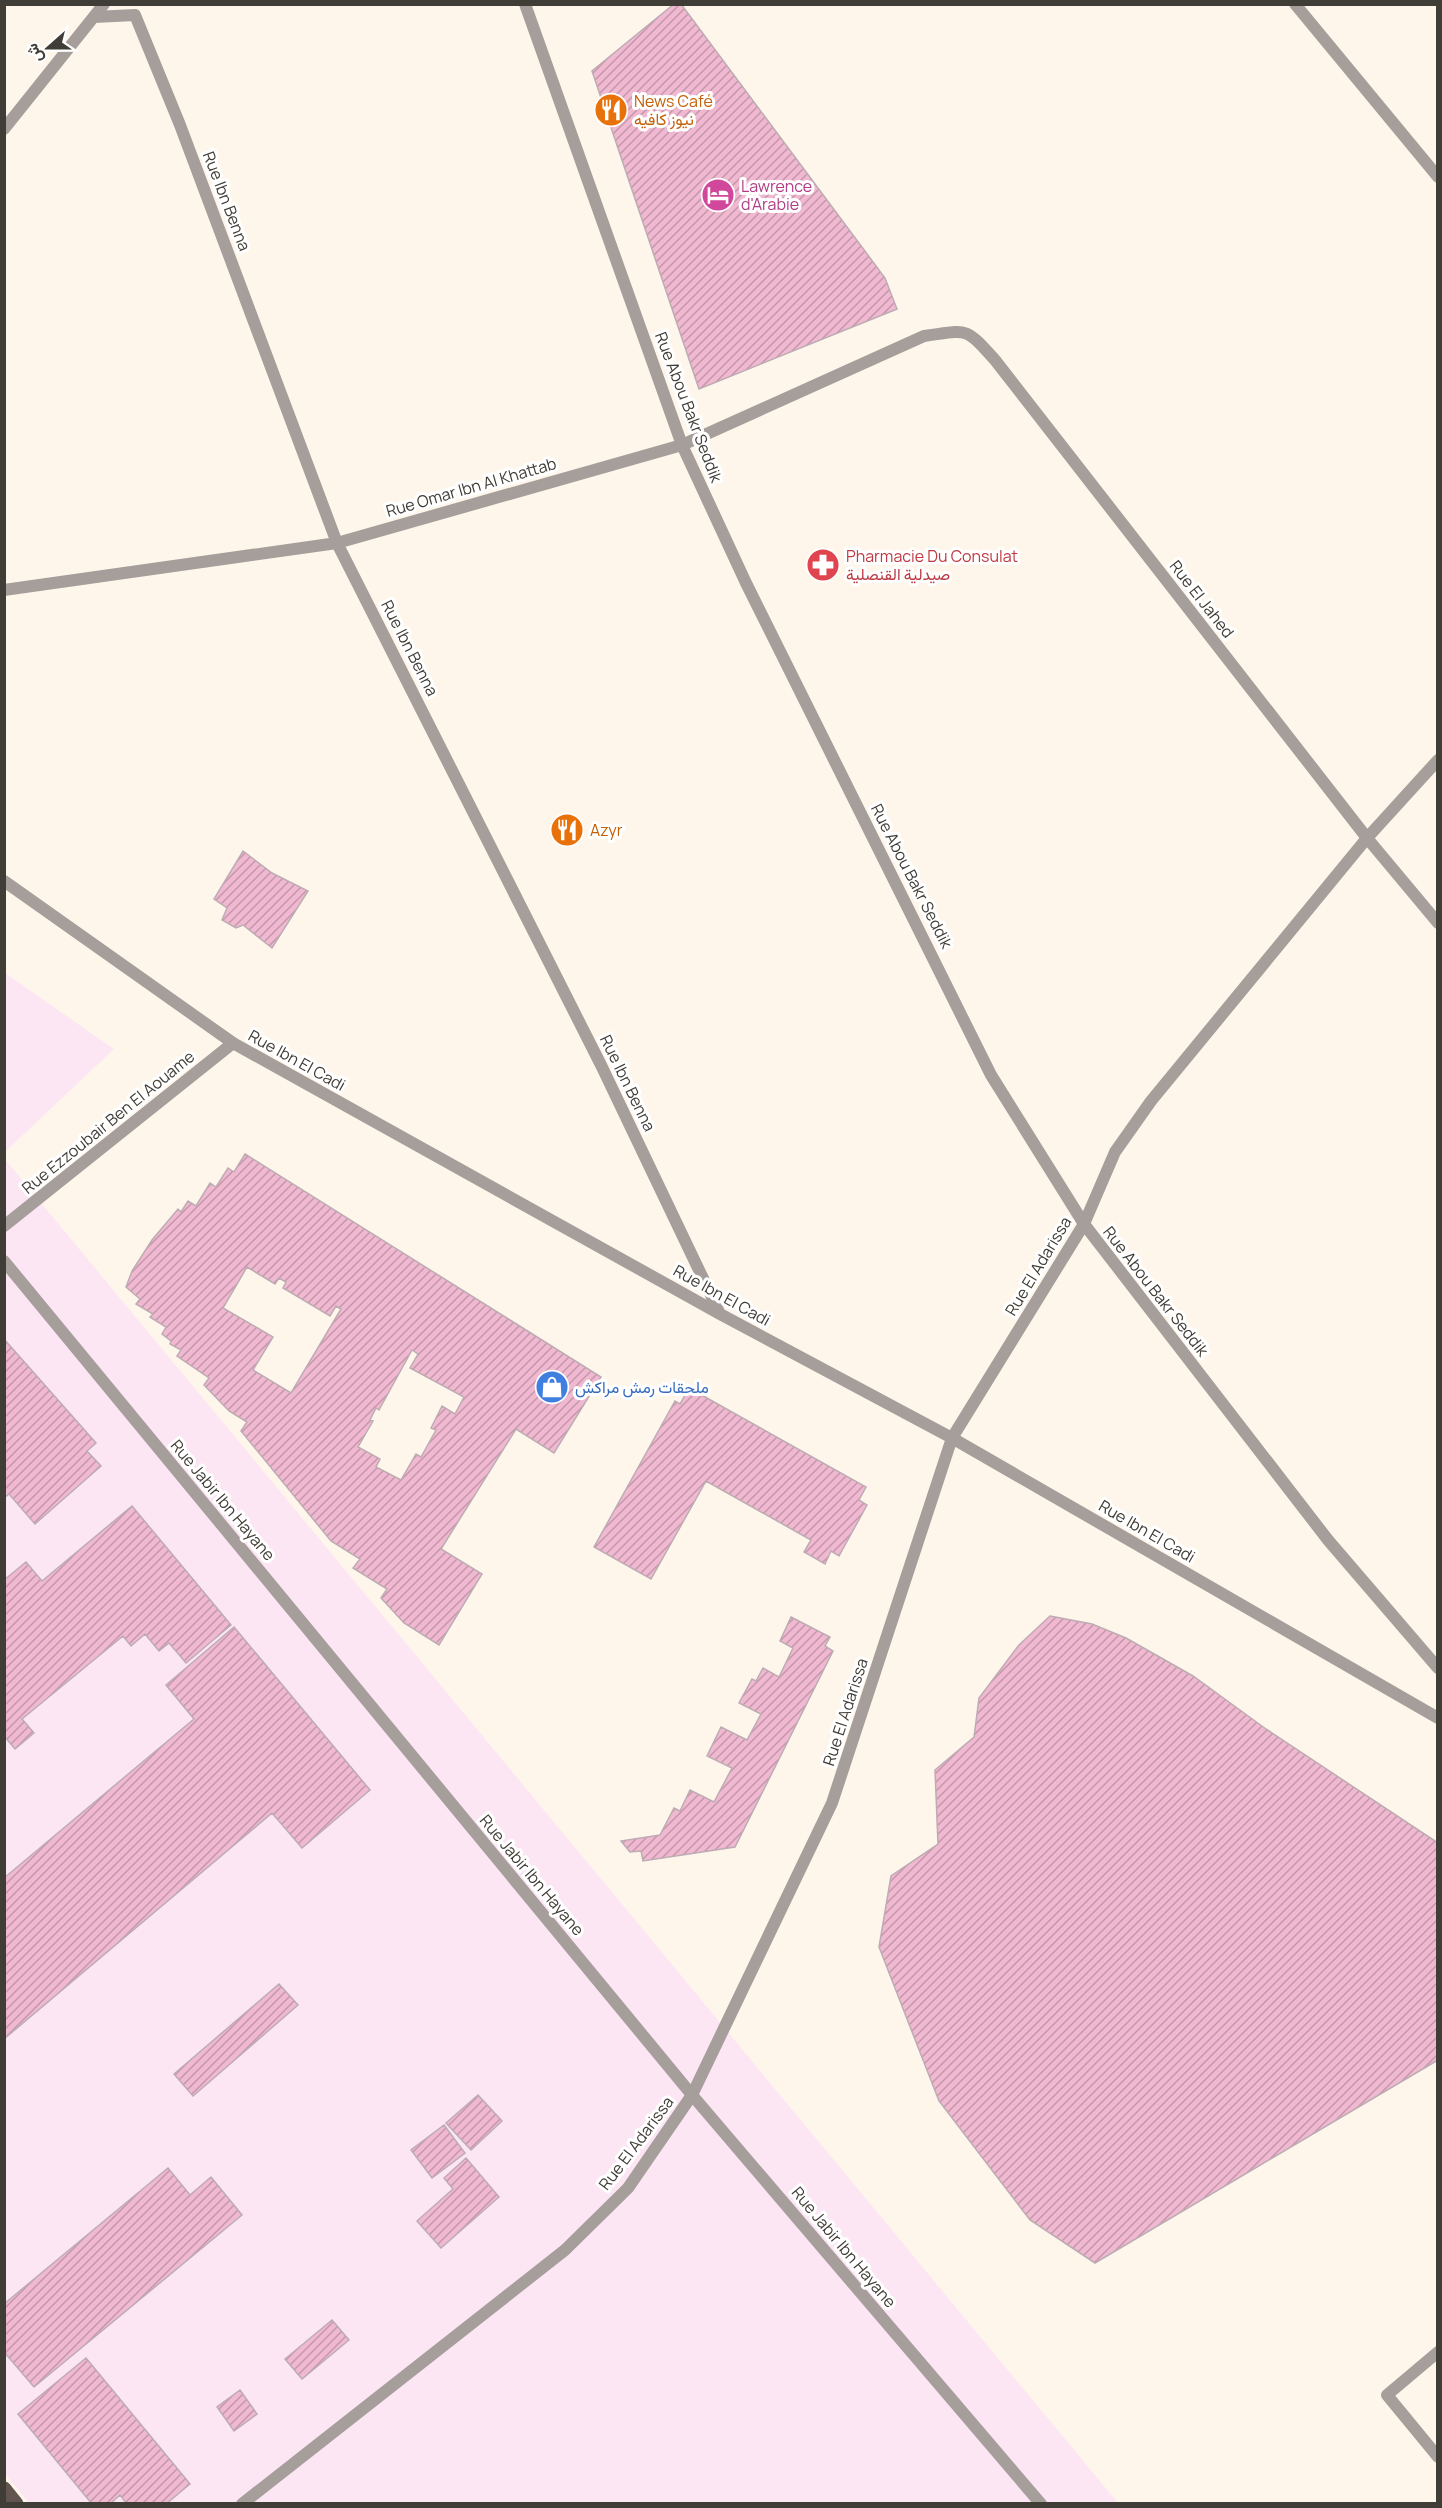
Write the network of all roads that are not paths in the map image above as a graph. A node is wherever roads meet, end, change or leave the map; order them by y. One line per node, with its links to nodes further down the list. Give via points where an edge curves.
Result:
1 (104, 4): 4 (street)
2 (525, 4): 8 (street, Rue Abou Bakr Seddik)
3 (1295, 4): 6 (street)
4 (94, 17): 5 (street); 9 (street, Rue Ibn Benna, via 135,15 189,147)
5 (4, 129)
6 (1437, 177)
7 (924, 336): 8 (street, Rue Omar Ibn Al Khattab); 12 (street, Rue El Jahed, via 965,331 975,337)
8 (682, 445): 9 (street, Rue Omar Ibn Al Khattab); 16 (street, Rue Abou Bakr Seddik, via 746,583 992,1075)
9 (337, 543): 10 (street, Rue Omar Ibn Al Khattab); 19 (street, Rue Ibn Benna, via 601,1065)
10 (4, 590)
11 (1437, 760): 12 (street, Rue El Adarissa)
12 (1367, 838): 14 (street, Rue El Jahed); 16 (street, Rue El Adarissa, via 1151,1101 1115,1152)
13 (4, 880): 15 (street, Rue Ibn El Cadi)
14 (1437, 922)
15 (232, 1043): 17 (street, Rue Ezzoubair Ben El Aouame); 19 (street, Rue Ibn El Cadi)
16 (1084, 1224): 20 (street, Rue El Adarissa); 21 (street, Rue Abou Bakr Seddik, via 1328,1540)
17 (4, 1226)
18 (4, 1261): 23 (street, Rue Jabir Ibn Hayane)
19 (720, 1314): 20 (street, Rue Ibn El Cadi)
20 (952, 1437): 22 (street, Rue Ibn El Cadi); 23 (street, Rue El Adarissa, via 832,1803)
21 (1437, 1668)
22 (1437, 1718)
23 (692, 2095): 28 (street, Rue El Adarissa, via 628,2188 565,2250); 29 (street, Rue Jabir Ibn Hayane)
24 (1437, 2352): 25 (street, via 1387,2396)
25 (1437, 2457)
26 (4, 2489): 27 (main road)
27 (16, 2504)
28 (242, 2504)
29 (1041, 2504)

